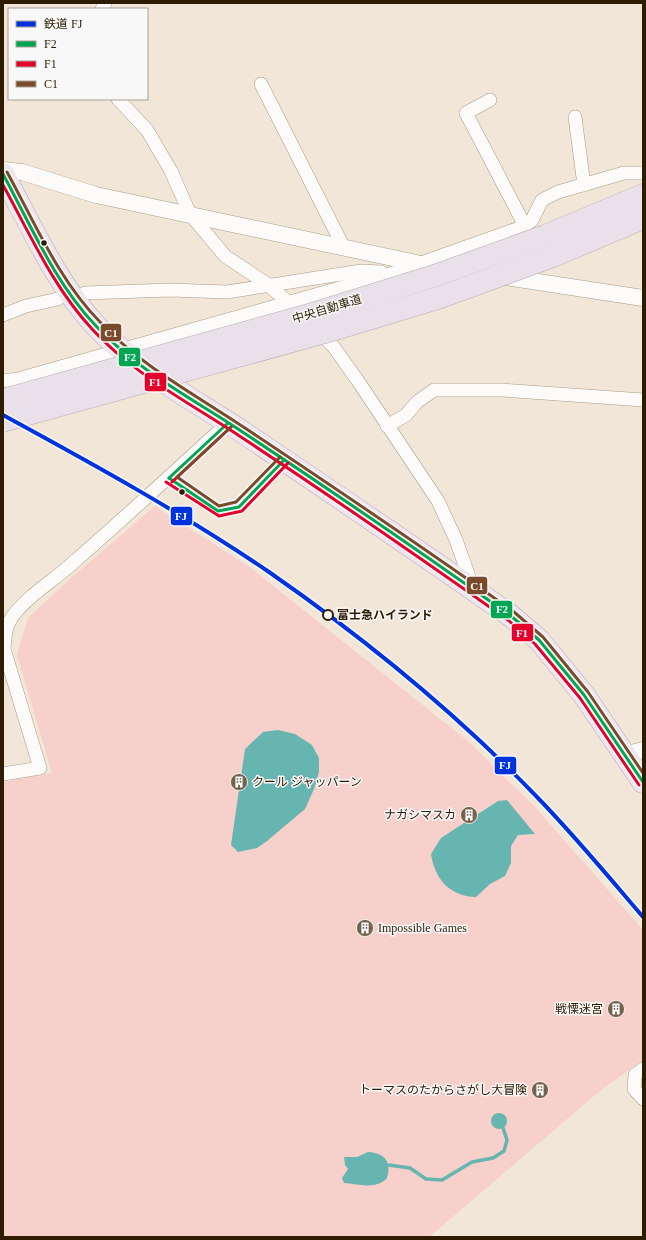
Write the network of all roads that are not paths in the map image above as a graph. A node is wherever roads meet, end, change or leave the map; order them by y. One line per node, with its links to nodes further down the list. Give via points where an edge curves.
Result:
1 (261, 84): 13 (street)
2 (119, 100): 10 (street, via 147,130 171,171)
3 (490, 100): 12 (street, via 466,113)
4 (575, 117): 8 (street)
5 (3, 170): 10 (street, via 22,172 96,195)
6 (643, 173): 8 (street, via 624,173)
7 (3, 174): 22 (highway, via 70,294)
8 (584, 185): 12 (street, via 558,192 542,200 532,220)
9 (643, 195): 24 (highway, 中央自動車道, bridge, via 545,236 434,276 319,312)
10 (190, 214): 13 (street); 16 (street, via 225,256)
11 (643, 218): 26 (highway, 中央自動車道, bridge, via 552,256 441,297)
12 (525, 226): 14 (street)
13 (344, 248): 14 (street)
14 (420, 264): 15 (street); 18 (street)
15 (393, 273): 16 (street, via 361,271); 20 (street)
16 (267, 284): 17 (street, via 227,292 170,290); 20 (street)
17 (84, 293)
18 (643, 298)
19 (58, 299): 21 (street, via 26,306)
20 (290, 302): 22 (street); 28 (street, via 333,346)
21 (3, 315)
22 (120, 350): 23 (street); 27 (highway)
23 (3, 380)
24 (3, 400)
25 (643, 400): 28 (street, via 502,390 434,390 417,402 406,415)
26 (3, 422)
27 (228, 423): 29 (highway); 31 (street, via 11,618 5,633 4,649 40,768)
28 (388, 426): 29 (street, via 438,500 456,540)
29 (473, 589): 30 (highway, via 539,640)
30 (634, 752): 32 (highway)
31 (3, 774)
32 (643, 782)
33 (643, 1069): 34 (street, via 635,1075 634,1089)
34 (643, 1099)

